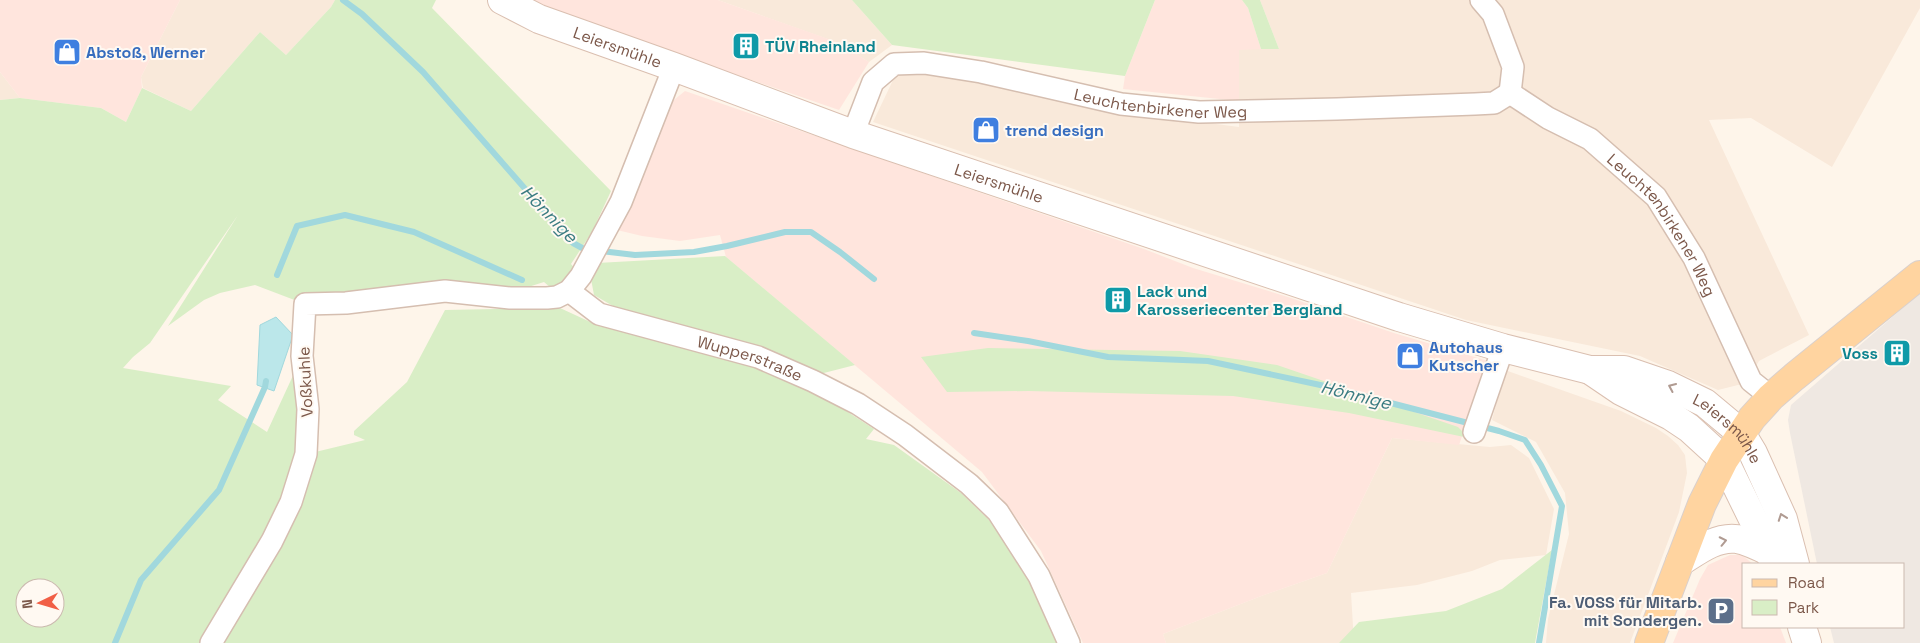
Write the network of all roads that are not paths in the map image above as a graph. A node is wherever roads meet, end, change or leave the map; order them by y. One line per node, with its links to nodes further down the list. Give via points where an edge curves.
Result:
1 (502, 0): 3 (main road, Leiersmühle, via 539,19)
2 (1481, 0): 4 (street, via 1493,14 1512,66)
3 (674, 67): 5 (main road, Leiersmühle); 7 (street, via 621,202 581,276)
4 (1510, 93): 5 (street, Leuchtenbirkener Weg, via 1494,103 1199,112 1121,104 981,72 924,63 894,64 873,82); 10 (street, Leuchtenbirkener Weg, via 1548,118 1590,139 1656,197 1694,258 1751,381)
5 (853, 134): 8 (main road, Leiersmühle, via 1399,317)
6 (1920, 275): 10 (main road)
7 (569, 291): 18 (street, Voßkuhle, via 547,298 510,298 445,291 346,303 305,304 302,356 308,409 306,454 291,502 276,533); 19 (street, Wupperstraße, via 599,314 758,357 858,404 905,435 970,484 998,512 1039,576)
8 (1503, 348): 9 (main road, Leiersmühle); 11 (street)
9 (1590, 370): 12 (main road, Leiersmühle, one-way to 9, via 1705,403 1668,385 1624,370); 13 (main road, Leiersmühle, via 1689,428)
10 (1771, 397): 12 (main road)
11 (1477, 423)
12 (1741, 433): 13 (main road); 16 (main road, Leiersmühle, one-way to 12, via 1783,519)
13 (1724, 460): 14 (main road, Leiersmühle); 15 (main road, via 1702,504)
14 (1773, 558): 15 (main road, one-way to 14, via 1704,547 1736,539)
15 (1680, 562): 20 (main road)
16 (1795, 563)
17 (1802, 628): 21 (main road)
18 (211, 643)
19 (1069, 643)
20 (1649, 643)
21 (1806, 643)

